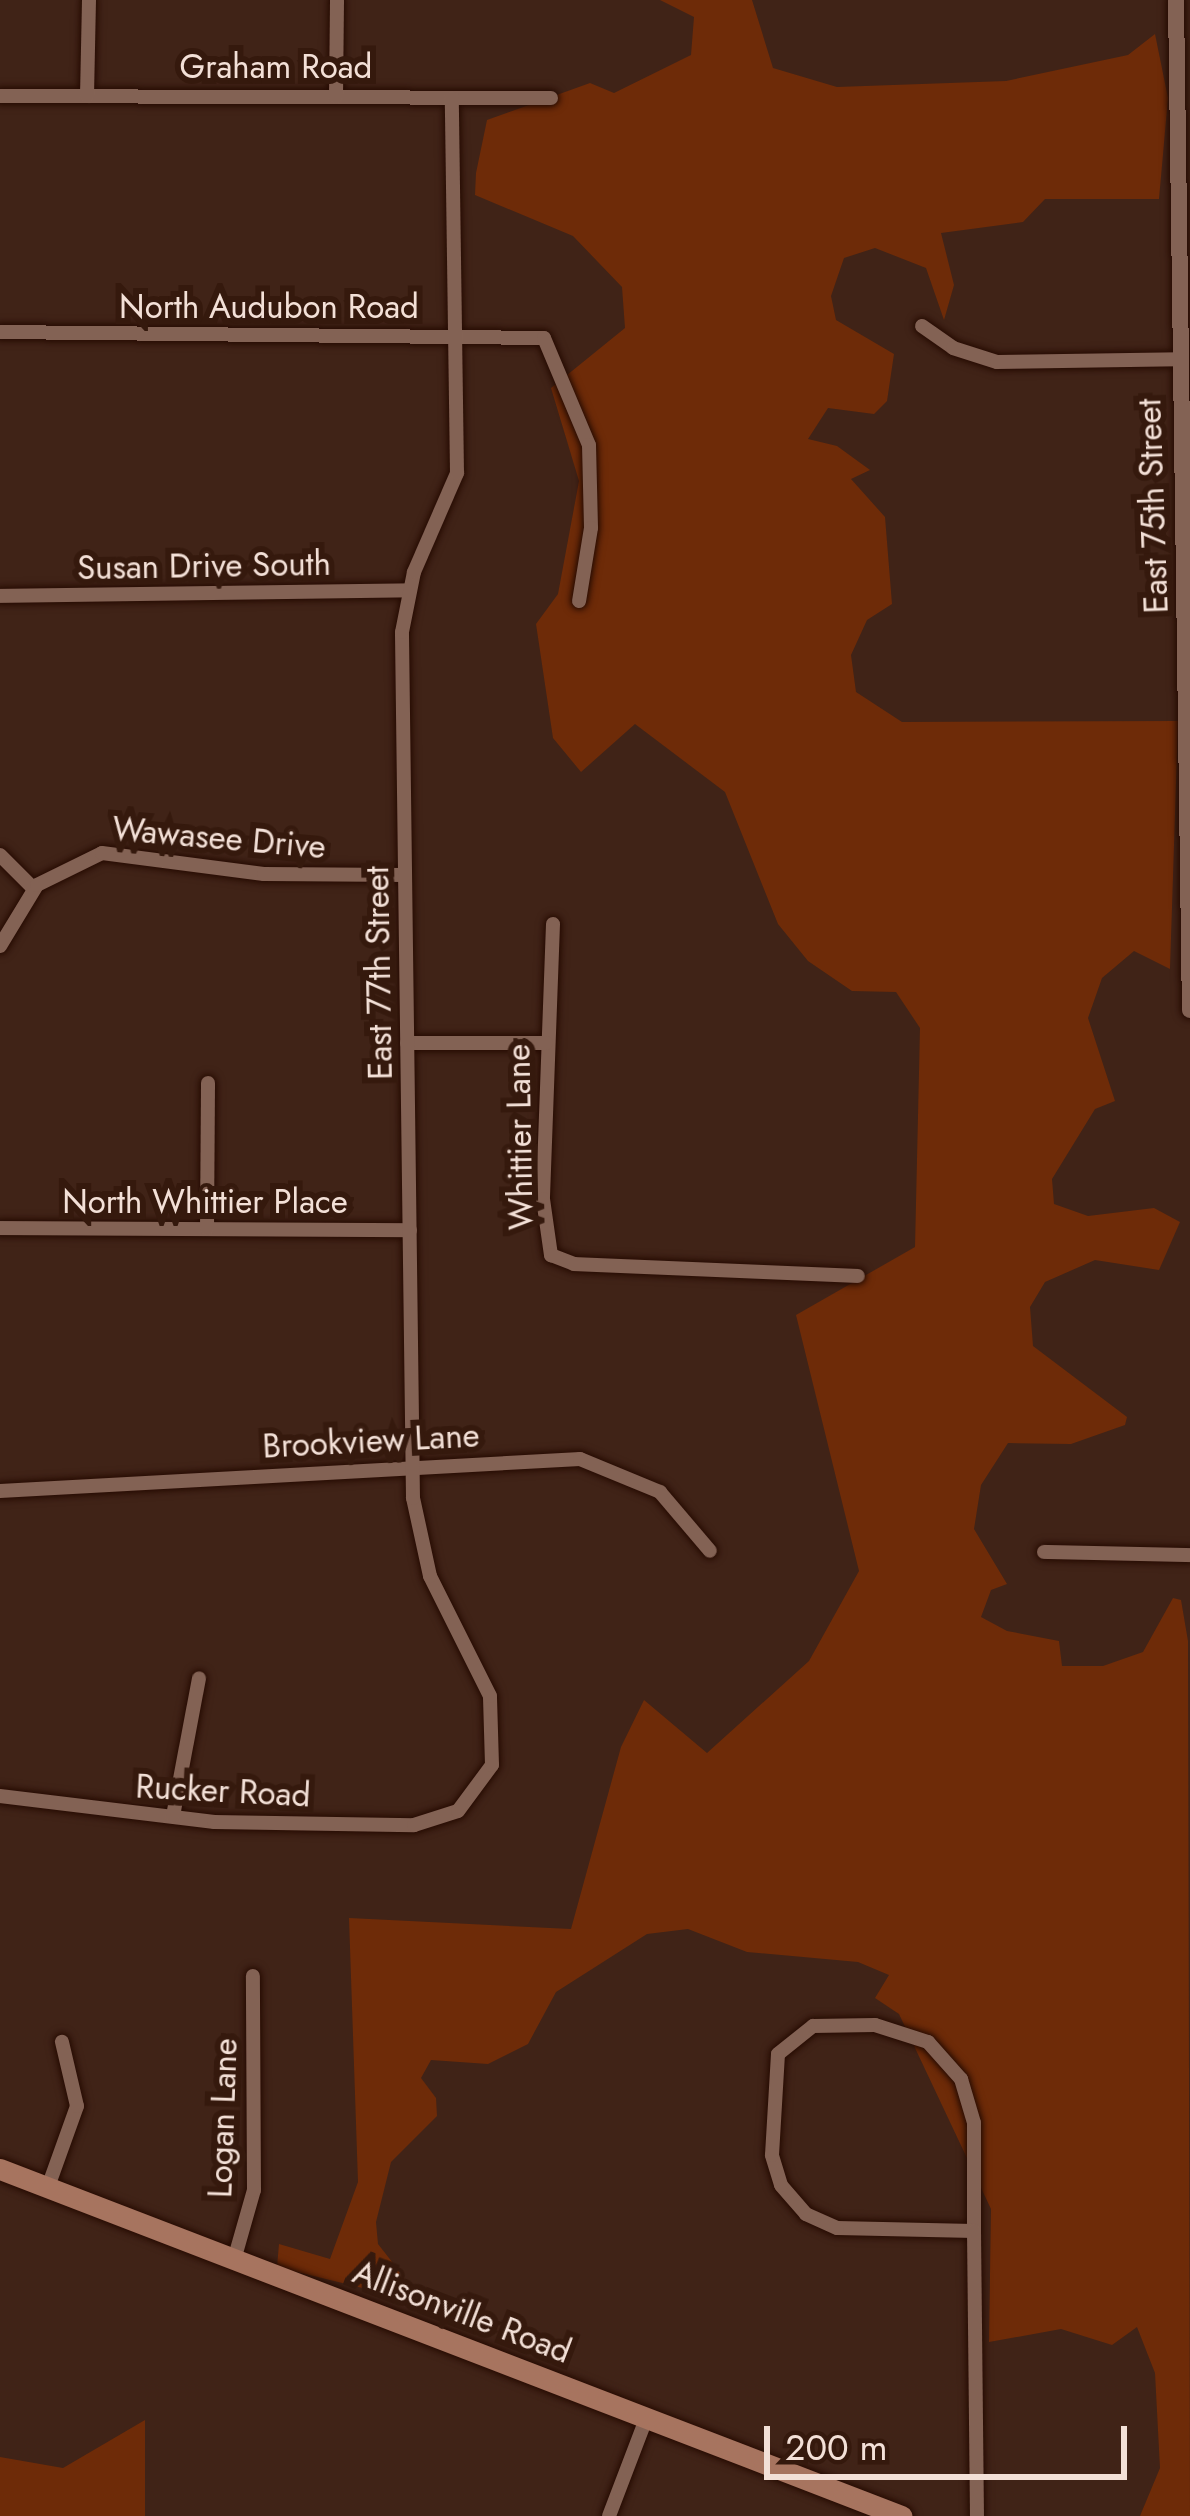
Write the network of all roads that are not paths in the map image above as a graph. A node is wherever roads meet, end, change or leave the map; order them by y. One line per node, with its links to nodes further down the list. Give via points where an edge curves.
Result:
1 (89, 0): 6 (street)
2 (337, 0): 7 (street)
3 (1176, 0): 4 (street, East 75th Street)
4 (1183, 92): 12 (street, East 75th Street)
5 (0, 96): 6 (street, Graham Road)
6 (87, 96): 7 (street, Graham Road)
7 (336, 97): 8 (street, Graham Road)
8 (452, 98): 9 (street, Graham Road); 13 (street, East 77th Street)
9 (551, 98)
10 (922, 326): 14 (street, via 953,348 997,362)
11 (0, 332): 13 (street, North Audubon Road)
12 (1185, 333): 14 (street, East 75th Street)
13 (455, 336): 15 (street, East 77th Street, via 457,473); 17 (street, North Audubon Road, via 537,337 553,348 587,434 591,528)
14 (1183, 365): 23 (street, East 75th Street)
15 (408, 590): 16 (street, Susan Drive South); 19 (street, East 77th Street)
16 (0, 596)
17 (579, 602)
18 (0, 855): 20 (street)
19 (405, 875): 20 (street, Wawasee Drive, via 264,874 118,851 75,860); 24 (street, East 77th Street)
20 (33, 888): 22 (street)
21 (553, 924): 25 (street, Whittier Lane)
22 (0, 946)
23 (1190, 1010)
24 (407, 1043): 25 (street); 29 (street, East 77th Street)
25 (545, 1043): 30 (street, Whittier Lane, via 543,1199 559,1263)
26 (208, 1083): 28 (street)
27 (0, 1228): 28 (street, North Whittier Place)
28 (207, 1229): 29 (street, North Whittier Place)
29 (410, 1230): 31 (street, East 77th Street)
30 (858, 1276)
31 (413, 1465): 32 (street, Brookview Lane); 33 (street, Brookview Lane, via 602,1463 661,1492); 39 (street, East 77th Street, via 419,1544 483,1674 496,1730 479,1791)
32 (0, 1491)
33 (710, 1551)
34 (1044, 1552): 35 (street)
35 (1190, 1555)
36 (199, 1678): 38 (street)
37 (0, 1796): 38 (street, Rucker Road)
38 (173, 1816): 39 (street, Rucker Road, via 408,1825)
39 (443, 1819)
40 (253, 1976): 45 (street, Logan Lane, via 254,2189)
41 (62, 2042): 43 (street, via 77,2106)
42 (0, 2169): 43 (main road, Allisonville Road)
43 (48, 2187): 45 (main road, Allisonville Road)
44 (974, 2231): 44 (street, via 840,2229 798,2207 772,2155 771,2078 784,2044 813,2026 875,2024 914,2034 944,2055 972,2110); 49 (street)
45 (234, 2260): 46 (main road, Allisonville Road)
46 (646, 2419): 47 (street); 48 (main road, Allisonville Road)
47 (609, 2516)
48 (901, 2516)
49 (977, 2516)

